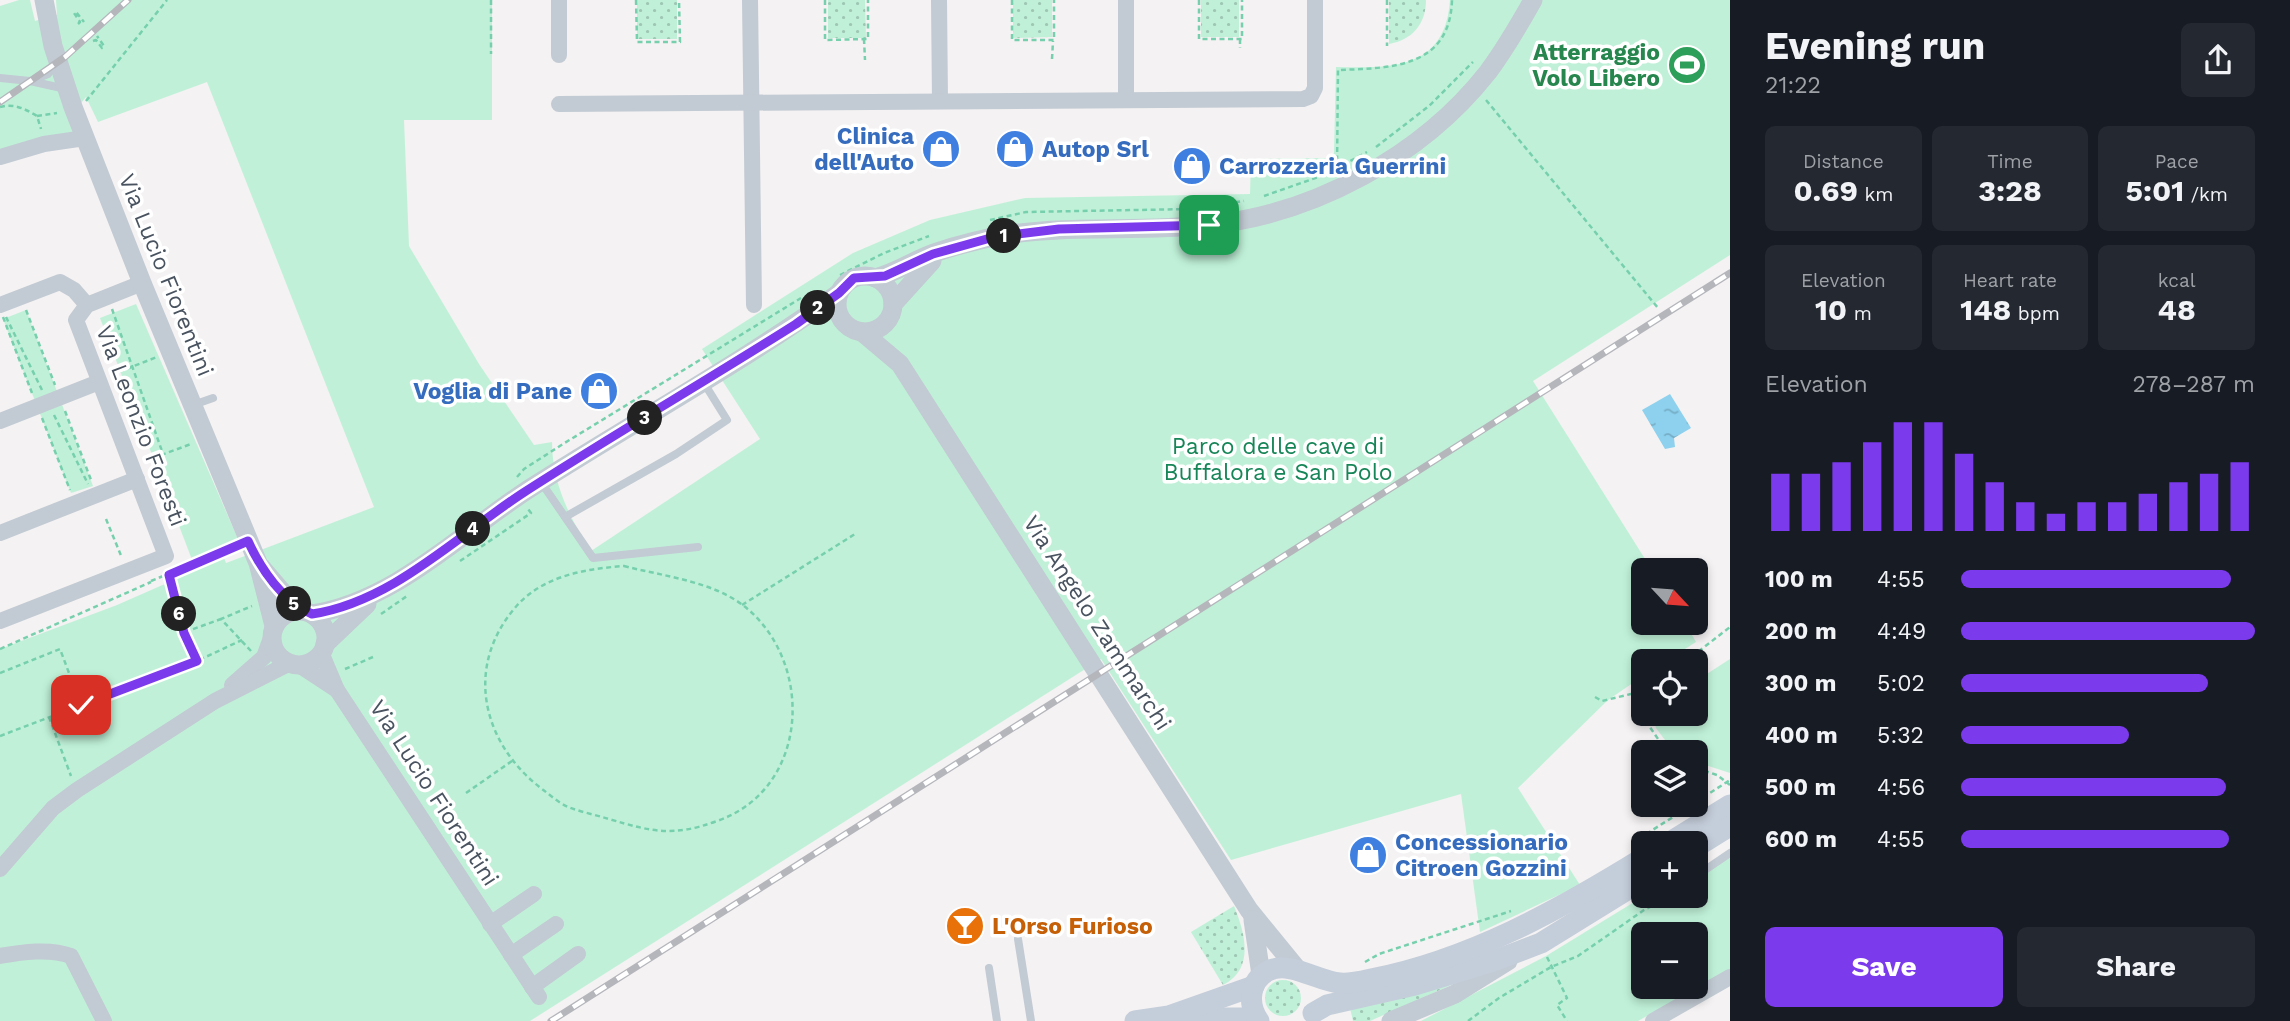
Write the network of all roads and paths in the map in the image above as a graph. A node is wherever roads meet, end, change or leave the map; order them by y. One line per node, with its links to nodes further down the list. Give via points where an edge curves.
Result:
1 (44, 0): 31 (street, Via Lucio Fiorentini)
2 (167, 0): 37 (path, via 91,98)
3 (491, 0): 29 (path)
4 (559, 0): 30 (street)
5 (636, 0): 6 (path, via 636,42 680,42)
6 (679, 0)
7 (750, 0): 40 (street)
8 (825, 0): 23 (path, via 825,40)
9 (868, 0): 23 (path, via 868,39)
10 (939, 0): 39 (street)
11 (1012, 0): 25 (path, via 1012,40)
12 (1054, 0): 25 (path)
13 (1126, 0): 38 (street)
14 (1199, 0): 24 (path, via 1199,39)
15 (1242, 0): 24 (path)
16 (1315, 0): 38 (street, via 1315,88 1308,99)
17 (1387, 0): 27 (path)
18 (1452, 0): 47 (path, via 1444,32 1417,60 1389,68 1338,70)
19 (1533, 0): 36 (street, via 1506,47)
20 (84, 22): 21 (path, via 76,12)
21 (78, 24)
22 (97, 36): 26 (path, via 104,46)
23 (864, 39): 33 (path)
24 (1240, 39): 28 (path)
25 (1053, 40): 32 (path)
26 (93, 41)
27 (1387, 46)
28 (1240, 48)
29 (491, 54)
30 (559, 55)
31 (57, 57): 35 (lane, via 48,74); 37 (street, Via Lucio Fiorentini)
32 (1052, 59)
33 (865, 60)
34 (0, 78): 35 (lane)
35 (30, 81): 37 (lane)
36 (1473, 89): 48 (street, via 1437,126 1368,173 1284,209 1209,225 1024,233); 56 (path, via 1538,160)
37 (71, 98): 43 (path, via 49,116); 44 (street, Via Lucio Fiorentini)
38 (1126, 99): 39 (street)
39 (940, 101): 40 (street)
40 (751, 102): 41 (street); 55 (street)
41 (559, 104)
42 (0, 107): 43 (path, via 14,105)
43 (37, 116): 45 (path)
44 (85, 138): 45 (street); 50 (street, Via Lucio Fiorentini, via 121,219)
45 (44, 144): 46 (street)
46 (0, 157)
47 (1337, 169)
48 (951, 249): 49 (street); 57 (street, via 918,272)
49 (875, 278): 51 (street, via 854,278); 57 (street, via 886,286)
50 (142, 283): 52 (street, Via Leonzio Foresti); 61 (street, Via Lucio Fiorentini)
51 (839, 293): 58 (street, via 838,312); 59 (street)
52 (107, 297): 53 (street, Via Leonzio Foresti); 63 (path)
53 (87, 304): 54 (street, Via Leonzio Foresti, via 60,282); 64 (street, Via Leonzio Foresti, via 76,320)
54 (0, 305)
55 (754, 305)
56 (1658, 308)
57 (892, 310): 60 (street, via 876,330); 62 (street, Via Angelo Zammarchi)
58 (844, 323): 59 (street, via 815,320); 60 (street)
59 (796, 324): 65 (street)
60 (862, 332): 62 (street, Via Angelo Zammarchi)
61 (170, 352): 63 (path); 67 (street, Via Lucio Fiorentini, via 191,383)
62 (900, 364): 130 (street, Via Angelo Zammarchi)
63 (132, 366): 64 (path); 70 (path)
64 (99, 381): 68 (street); 71 (street, Via Leonzio Foresti)
65 (704, 383): 72 (street); 73 (lane, via 727,420)
66 (214, 398): 67 (lane)
67 (192, 406): 77 (street, Via Lucio Fiorentini, via 242,509)
68 (0, 421)
69 (195, 442): 70 (path)
70 (163, 454): 71 (path)
71 (134, 472): 75 (street); 80 (street, Via Leonzio Foresti, via 166,556)
72 (541, 482): 73 (lane); 84 (street)
73 (565, 516): 78 (lane, via 593,558)
74 (106, 519): 81 (path)
75 (0, 533)
76 (855, 534): 85 (path)
77 (248, 541): 79 (street, Via Lucio Fiorentini); 82 (path)
78 (698, 547)
79 (258, 564): 87 (street, Via Lucio Fiorentini, via 290,601); 91 (street, Via Lucio Fiorentini)
80 (145, 565): 81 (street, Via Leonzio Foresti); 83 (path)
81 (127, 572): 89 (street, Via Leonzio Foresti)
82 (169, 575): 83 (path); 92 (path)
83 (151, 582): 95 (path)
84 (392, 583): 87 (street, via 340,609); 94 (street)
85 (743, 604): 110 (path, via 709,588 624,566 580,570 545,584 515,607 494,639 485,676 488,713 503,751); 110 (path, via 771,632 788,666 794,700 792,737 778,771 753,800 722,820 686,832 647,830 566,806)
86 (250, 607): 88 (path)
87 (308, 613): 91 (street, via 287,613); 94 (street, via 324,627)
88 (221, 619): 92 (path); 93 (path)
89 (0, 621)
90 (1730, 627): 96 (path)
91 (273, 631): 100 (street, via 276,653); 106 (street, via 259,662)
92 (184, 633): 99 (path)
93 (242, 640): 97 (path); 99 (path)
94 (323, 648): 100 (street, via 316,659); 103 (street, Via Lucio Fiorentini)
95 (0, 649)
96 (1702, 649)
97 (252, 653)
98 (373, 657): 101 (path)
99 (197, 661): 107 (path)
100 (295, 664): 103 (street, Via Lucio Fiorentini); 106 (street)
101 (340, 672)
102 (0, 673): 107 (path, via 60,649)
103 (337, 690): 131 (street, Via Lucio Fiorentini)
104 (1631, 694): 105 (path, via 1602,701)
105 (1595, 697)
106 (215, 701): 125 (street, via 61,802)
107 (81, 705): 108 (path)
108 (49, 717): 109 (path); 112 (path)
109 (0, 736)
110 (512, 760): 114 (path)
111 (1708, 773): 113 (path)
112 (72, 779)
113 (1729, 783): 115 (path)
114 (466, 793)
115 (1708, 796)
116 (1730, 805): 120 (main road)
117 (1678, 817): 119 (path)
118 (1730, 826): 121 (main road)
119 (1661, 831)
120 (1688, 831)
121 (1708, 840)
122 (1730, 853): 124 (lane)
123 (1631, 855): 141 (main road, via 1568,904 1445,958 1341,983)
124 (1708, 868)
125 (0, 869)
126 (1631, 888): 134 (main road)
127 (534, 894): 131 (street, Via Lucio Fiorentini)
128 (1517, 908): 138 (path)
129 (1648, 908): 139 (path, via 1578,956)
130 (1250, 909): 141 (street, Via Angelo Zammarchi); 143 (street, Via Angelo Zammarchi, via 1259,945)
131 (490, 923): 136 (street, Via Lucio Fiorentini)
132 (556, 923): 136 (street)
133 (1018, 939): 149 (lane)
134 (1541, 950): 139 (path); 146 (main road, via 1327,1005); 151 (street)
135 (578, 954): 136 (street, Via Lucio Fiorentini, via 535,992)
136 (511, 955)
137 (0, 957): 147 (street, via 50,952 71,956)
138 (1364, 962)
139 (1551, 967): 152 (path); 153 (path, via 1567,998 1557,1005)
140 (989, 968): 148 (lane)
141 (1302, 973): 143 (main road, via 1283,967); 146 (main road, via 1316,993)
142 (1730, 977): 154 (street)
143 (1258, 980): 144 (main road); 145 (main road, via 1251,1005)
144 (1169, 1016): 145 (main road); 150 (main road)
145 (1258, 1019)
146 (1310, 1019)
147 (104, 1021)
148 (997, 1021)
149 (1031, 1021)
150 (1135, 1021)
151 (1391, 1021)
152 (1468, 1021)
153 (1567, 1021)
154 (1653, 1021)

